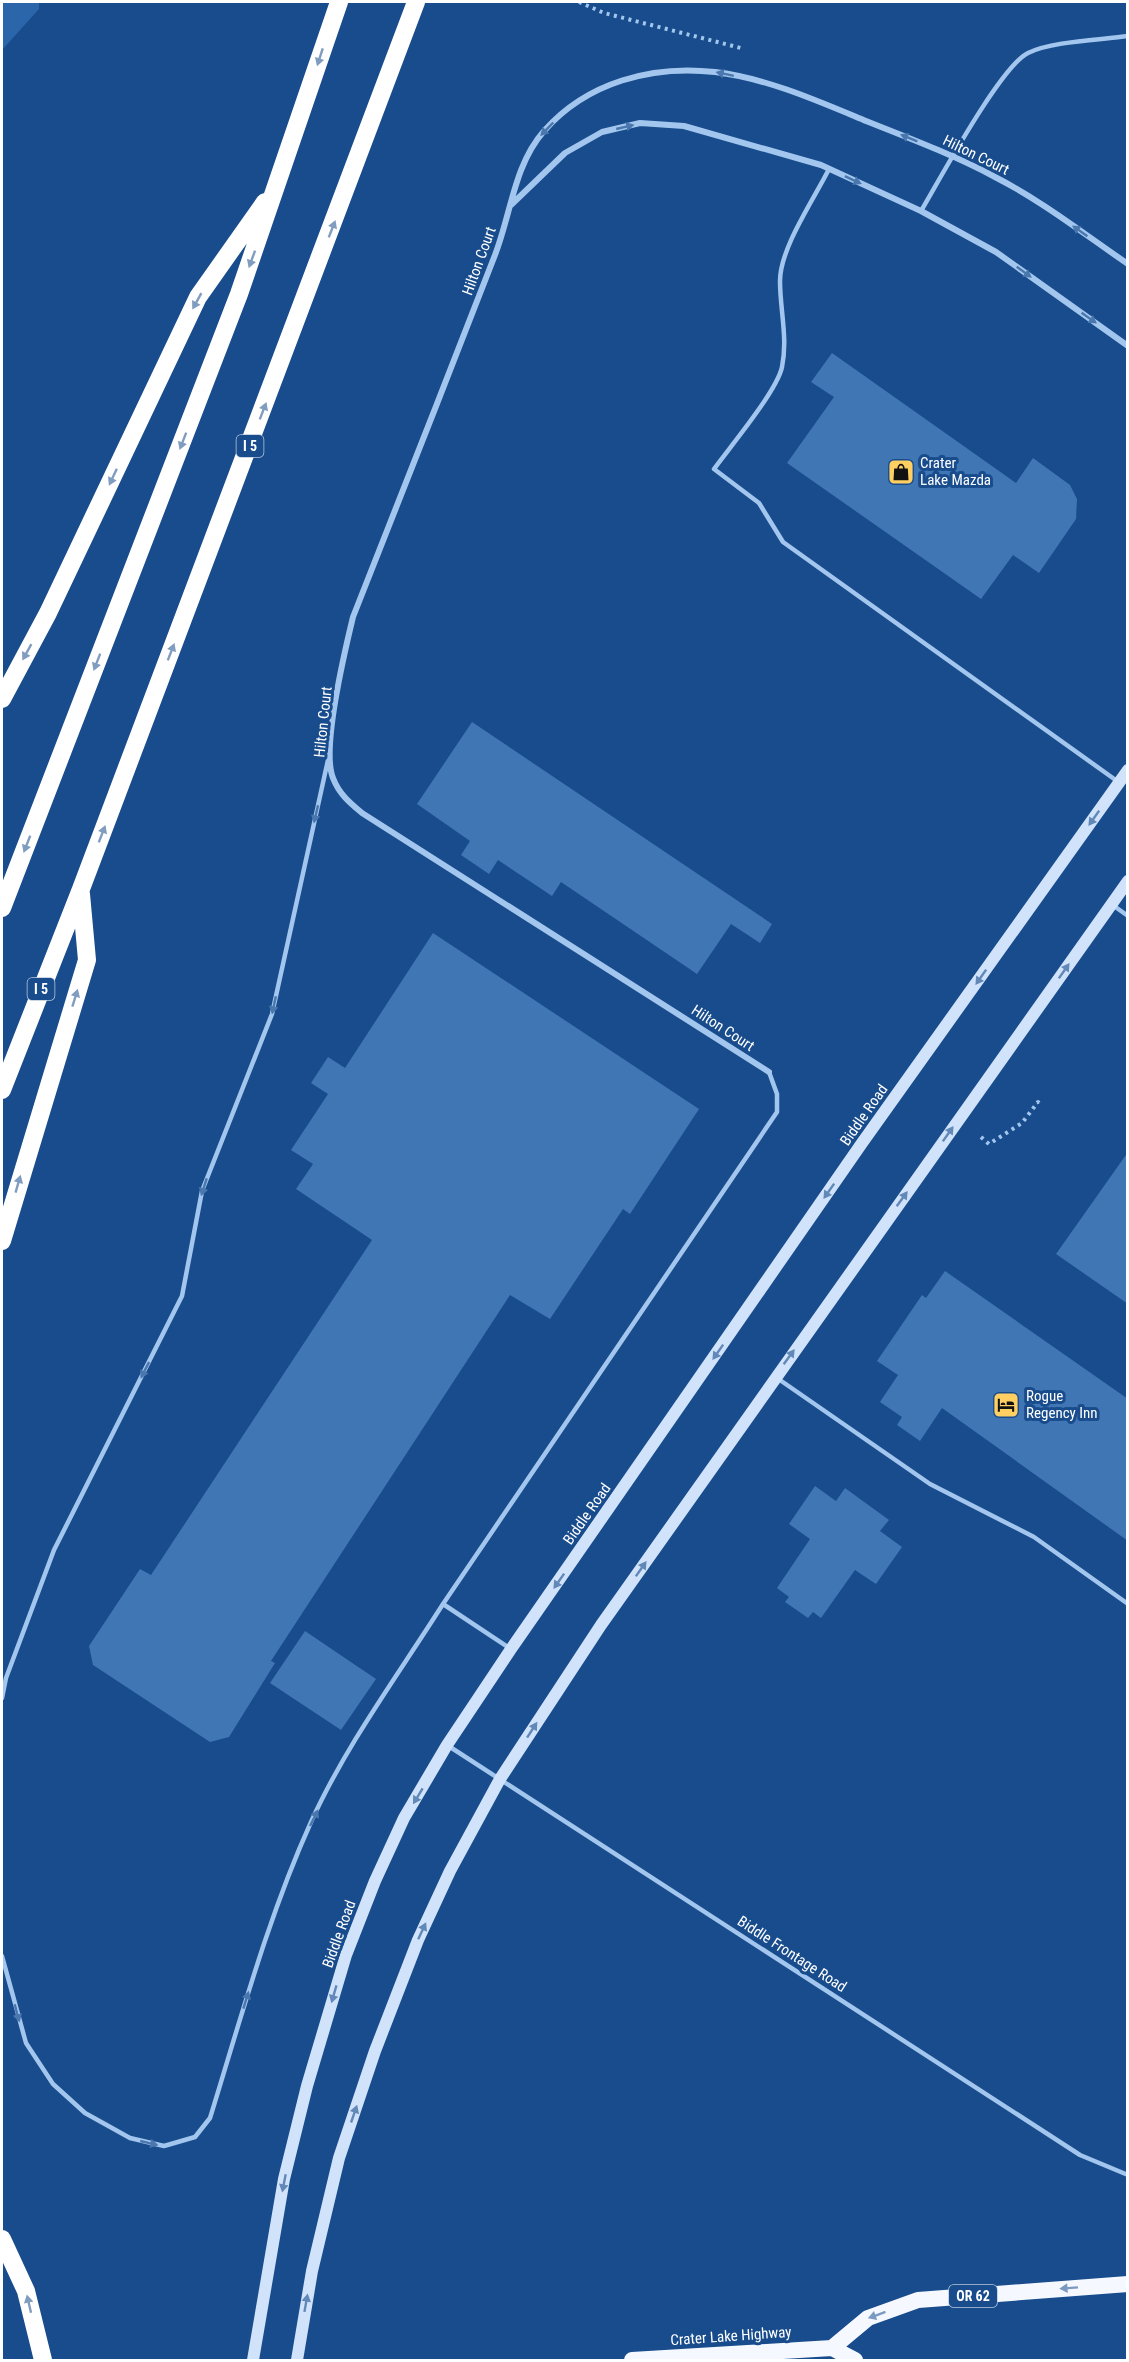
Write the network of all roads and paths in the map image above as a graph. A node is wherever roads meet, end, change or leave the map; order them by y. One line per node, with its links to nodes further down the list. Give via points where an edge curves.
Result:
1 (339, 2): 8 (highway, one-way to 8)
2 (416, 2): 18 (highway, I 5, one-way to 2)
3 (579, 2): 5 (path, via 604,13)
4 (1128, 36): 6 (lane, via 1050,46 1028,53 1009,68)
5 (741, 48)
6 (953, 156): 9 (street, Hilton Court, one-way to 9, via 763,82 715,72 671,71 618,79 576,101 544,130 524,158); 10 (lane); 11 (street, Hilton Court, one-way to 6, via 1037,201)
7 (829, 169): 9 (street, Hilton Court, one-way to 7, via 565,153 602,132 640,123 684,126); 10 (street, Hilton Court, one-way to 10); 16 (lane, via 785,253 780,279 785,328 782,369 768,395 714,469 759,503 783,542)
8 (278, 184): 13 (highway, one-way to 13, via 198,297 48,613); 20 (highway, one-way to 20)
9 (511, 206): 14 (street, Hilton Court, via 353,617 342,658)
10 (921, 211): 12 (street, Hilton Court, one-way to 12, via 996,252)
11 (1128, 264)
12 (1128, 346)
13 (2, 699)
14 (329, 757): 22 (street, Hilton Court, via 332,777 342,797 362,813); 31 (lane, one-way to 31, via 272,1014 202,1191 182,1296 54,1550)
15 (1128, 770): 16 (main road, Biddle Road)
16 (1119, 782): 30 (main road, Biddle Road, one-way to 30, via 862,1143)
17 (1128, 881): 19 (main road)
18 (81, 889): 23 (highway, I 5); 26 (highway, one-way to 18, via 87,960)
19 (1112, 904): 21 (lane); 27 (main road, one-way to 19)
20 (2, 908)
21 (1128, 916)
22 (769, 1072): 28 (lane, via 777,1094 777,1112)
23 (2, 1090)
24 (1040, 1103): 25 (path, via 1022,1123 989,1144)
25 (981, 1137)
26 (2, 1241)
27 (775, 1377): 29 (lane, via 930,1484 1034,1537); 33 (main road, one-way to 27, via 601,1625)
28 (443, 1604): 30 (lane); 34 (lane, one-way to 28, via 26,2043 53,2085 85,2113 130,2138 164,2146 195,2137 210,2118 269,1927 312,1821 352,1746)
29 (1128, 1604)
30 (511, 1649): 32 (main road, Biddle Road)
31 (2, 1698)
32 (447, 1745): 33 (lane, Biddle Frontage Road); 40 (main road, Biddle Road, one-way to 40, via 404,1818 346,1955 284,2179)
33 (500, 1779): 35 (lane, Biddle Frontage Road, via 1080,2155); 41 (main road, one-way to 33, via 312,2271 339,2158 371,2062 418,1940 450,1870)
34 (2, 1956)
35 (1128, 2175)
36 (2, 2240): 39 (highway, one-way to 36, via 26,2291)
37 (1128, 2284): 38 (highway, OR 62, one-way to 38, via 918,2300 867,2318)
38 (831, 2348): 42 (highway, Crater Lake Highway); 43 (highway)
39 (43, 2361)
40 (253, 2361)
41 (297, 2361)
42 (632, 2361)
43 (855, 2361)

